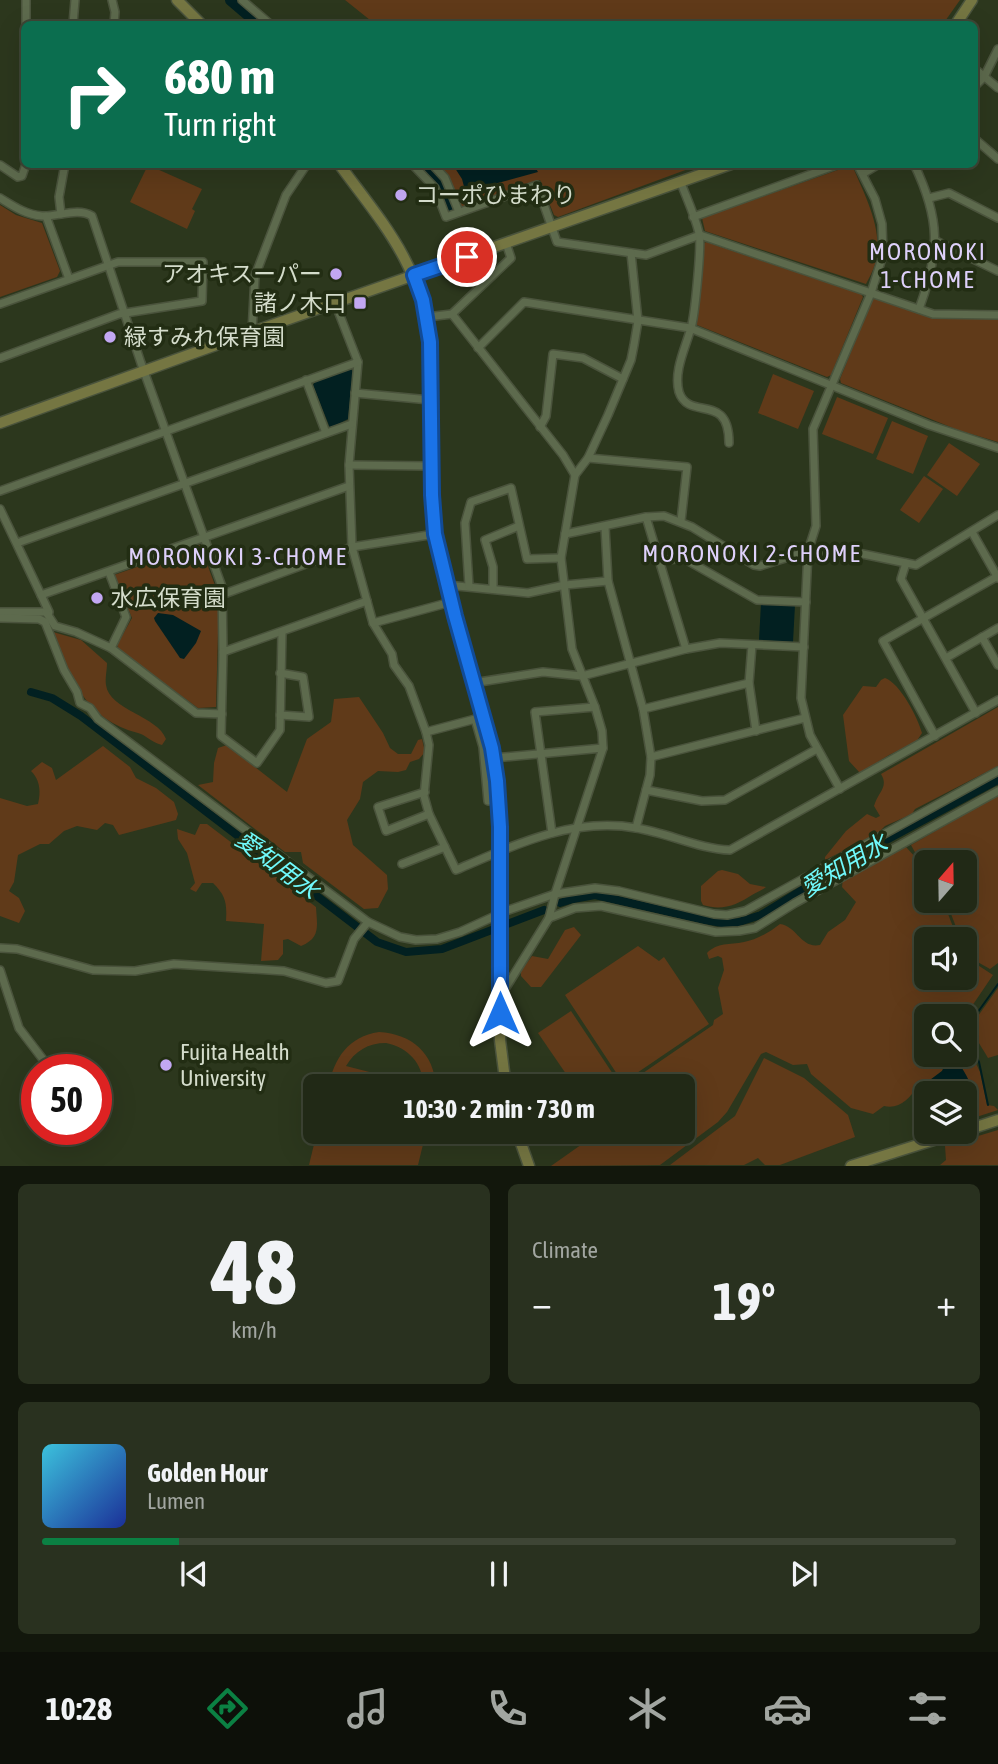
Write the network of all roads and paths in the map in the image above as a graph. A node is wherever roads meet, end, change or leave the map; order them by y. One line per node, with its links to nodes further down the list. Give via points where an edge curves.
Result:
1 (26, 0): 7 (street)
2 (75, 0): 8 (street)
3 (112, 0): 9 (street)
4 (177, 0): 10 (main road)
5 (242, 0): 11 (street)
6 (972, 0): 12 (main road)
7 (26, 21)
8 (74, 21)
9 (114, 21)
10 (198, 21)
11 (266, 21)
12 (958, 21)
13 (998, 49): 15 (street)
14 (978, 72): 15 (street)
15 (984, 77): 16 (street); 17 (street)
16 (978, 83)
17 (998, 88)
18 (978, 142): 19 (street)
19 (998, 159)
20 (0, 165): 21 (street, via 18,177)
21 (25, 168)
22 (64, 168): 37 (street)
23 (304, 168): 60 (street, via 285,195 255,276)
24 (341, 168): 48 (main road, via 398,243)
25 (417, 168): 36 (street, via 435,188 446,217)
26 (436, 168): 36 (street, via 445,178)
27 (720, 168): 33 (main road)
28 (828, 168): 39 (street)
29 (860, 168): 32 (street)
30 (872, 168): 32 (street)
31 (916, 168): 35 (street)
32 (864, 173): 50 (street, via 882,224 883,255)
33 (681, 183): 39 (street); 41 (main road)
34 (0, 198): 38 (street, via 19,210)
35 (929, 198): 40 (street, via 948,192); 43 (street)
36 (459, 212): 41 (street, via 537,185)
37 (61, 214): 38 (street); 46 (street, via 86,212 92,216)
38 (46, 216): 49 (street)
39 (693, 217): 42 (street)
40 (998, 218)
41 (553, 227): 44 (main road); 45 (street, via 557,242)
42 (700, 236): 45 (street, via 646,255); 50 (street); 59 (street)
43 (936, 241): 47 (street); 53 (street, via 931,276)
44 (506, 243): 48 (main road); 55 (street, via 511,258)
45 (631, 253): 58 (street)
46 (108, 266): 49 (street); 54 (street); 54 (street, via 137,261 203,262 202,301)
47 (998, 271)
48 (414, 275): 51 (main road); 57 (main road)
49 (69, 279): 52 (street)
50 (871, 293): 53 (street); 67 (street)
51 (335, 303): 60 (main road); 63 (street)
52 (0, 304)
53 (919, 309): 56 (street, via 933,314)
54 (124, 313): 62 (street); 64 (street)
55 (452, 314): 57 (street); 61 (street)
56 (998, 314)
57 (427, 317): 69 (main road)
58 (638, 321): 59 (street); 61 (street, via 524,302); 65 (street)
59 (691, 328): 67 (street); 75 (street, via 677,376 679,391 689,404 715,411 726,420)
60 (252, 332): 64 (main road)
61 (478, 348): 72 (street)
62 (0, 358)
63 (358, 362): 66 (street); 68 (street)
64 (144, 371): 70 (main road); 73 (street)
65 (623, 379): 72 (street, via 583,358 553,354 546,416); 77 (street)
66 (306, 380): 73 (street); 74 (street)
67 (832, 386): 76 (street); 96 (street, via 813,429 816,526)
68 (355, 393): 69 (street); 71 (street)
69 (430, 400): 79 (main road)
70 (0, 423)
71 (352, 424): 74 (street); 78 (street)
72 (540, 427): 80 (street)
73 (166, 430): 81 (street); 83 (street)
74 (326, 433): 81 (street)
75 (729, 443)
76 (998, 448)
77 (588, 458): 80 (street); 87 (street, via 687,467)
78 (349, 466): 79 (street); 82 (street)
79 (431, 466): 91 (main road)
80 (575, 475): 92 (street)
81 (184, 484): 93 (street); 94 (street)
82 (349, 486): 93 (street); 95 (street)
83 (0, 491)
84 (0, 509): 94 (street)
85 (998, 515): 90 (street)
86 (646, 517): 87 (street); 89 (street); 98 (street)
87 (681, 521): 96 (street, via 754,565)
88 (519, 526): 97 (street, via 527,559); 105 (street, via 511,488 471,502 465,523); 106 (street, via 485,540 494,567)
89 (605, 527): 92 (street); 102 (street)
90 (972, 532): 99 (street, via 916,565); 101 (street)
91 (435, 534): 95 (street); 103 (main road)
92 (565, 534): 97 (street)
93 (204, 537): 100 (street); 107 (street)
94 (17, 543): 108 (street)
95 (352, 547): 107 (street); 109 (street)
96 (808, 551): 99 (street, via 853,552); 111 (street)
97 (561, 558): 104 (street)
98 (660, 561): 111 (street, via 683,558 757,600); 123 (street)
99 (906, 563): 114 (street, via 901,579)
100 (109, 572): 108 (street); 122 (street, via 126,617)
101 (998, 577): 114 (street)
102 (608, 581): 104 (street); 126 (street)
103 (447, 585): 105 (street); 110 (main road)
104 (565, 585): 106 (street, via 528,593); 129 (street, via 572,649)
105 (469, 586): 106 (street)
106 (493, 589)
107 (224, 594): 124 (street)
108 (41, 595): 113 (street)
109 (367, 601): 116 (street); 118 (street)
110 (451, 602): 116 (street); 131 (main road)
111 (806, 602): 121 (street)
112 (0, 612): 113 (street)
113 (46, 612): 122 (street, via 55,626)
114 (922, 617): 125 (street); 142 (street, via 883,641)
115 (0, 618): 168 (street, via 45,622 80,703)
116 (373, 623): 141 (street, via 409,686)
117 (998, 628): 119 (street)
118 (282, 632): 124 (street); 128 (street)
119 (982, 637): 125 (street); 127 (street)
120 (752, 645): 121 (street); 123 (street, via 720,643); 130 (street)
121 (804, 647): 139 (street, via 801,698)
122 (111, 648): 136 (street, via 196,713)
123 (686, 649): 126 (street)
124 (223, 652): 136 (street)
125 (946, 658): 135 (street)
126 (629, 664): 129 (street); 134 (street)
127 (998, 665)
128 (280, 673): 137 (street); 137 (street, via 303,677 309,717)
129 (582, 676): 131 (street, via 543,672); 133 (street)
130 (749, 683): 134 (street); 140 (street)
131 (473, 684): 138 (main road)
132 (998, 700): 135 (street)
133 (595, 707): 143 (street); 145 (street, via 535,712)
134 (643, 709): 146 (street)
135 (976, 713): 142 (street)
136 (222, 714): 137 (street, via 222,736 257,763 278,735)
137 (280, 715)
138 (479, 718): 141 (street); 147 (main road); 153 (street)
139 (805, 718): 140 (street); 144 (street)
140 (756, 731): 146 (street)
141 (426, 732): 152 (street)
142 (935, 736): 149 (street)
143 (603, 748): 145 (street); 155 (street)
144 (817, 749): 149 (street); 150 (street, via 725,800 702,801)
145 (542, 752): 147 (street); 158 (street)
146 (651, 757): 150 (street)
147 (494, 758): 161 (main road)
148 (998, 771): 157 (street)
149 (840, 789): 156 (street, via 730,850)
150 (646, 790): 156 (street)
151 (998, 790): 159 (street)
152 (425, 792): 154 (street); 154 (street, via 378,807 386,831)
153 (488, 801)
154 (429, 814): 160 (street)
155 (579, 827): 156 (street); 158 (street); 164 (street)
156 (636, 828)
157 (898, 829): 159 (street); 163 (street)
158 (552, 833): 161 (street)
159 (904, 841): 165 (street)
160 (445, 847): 161 (street, via 456,870); 162 (street)
161 (500, 852): 166 (main road)
162 (402, 864)
163 (788, 890): 164 (street, via 727,915 607,888); 165 (street)
164 (555, 894): 166 (street); 167 (street)
165 (795, 902): 167 (street, via 755,928 728,933 601,906 575,908)
166 (500, 916): 168 (street, via 427,940 400,937); 171 (main road)
167 (549, 918): 171 (street, via 505,989)
168 (367, 923): 169 (street, via 338,981 326,983 284,971 174,964 135,971 87,970)
169 (0, 948)
170 (0, 970): 172 (street)
171 (499, 989): 174 (main road)
172 (4, 996): 173 (street, via 19,1028)
173 (39, 1054)
174 (504, 1074)
175 (998, 1120): 176 (main road)
176 (977, 1126)
177 (521, 1144): 179 (main road)
178 (921, 1144): 180 (main road)
179 (529, 1166)
180 (851, 1166)

